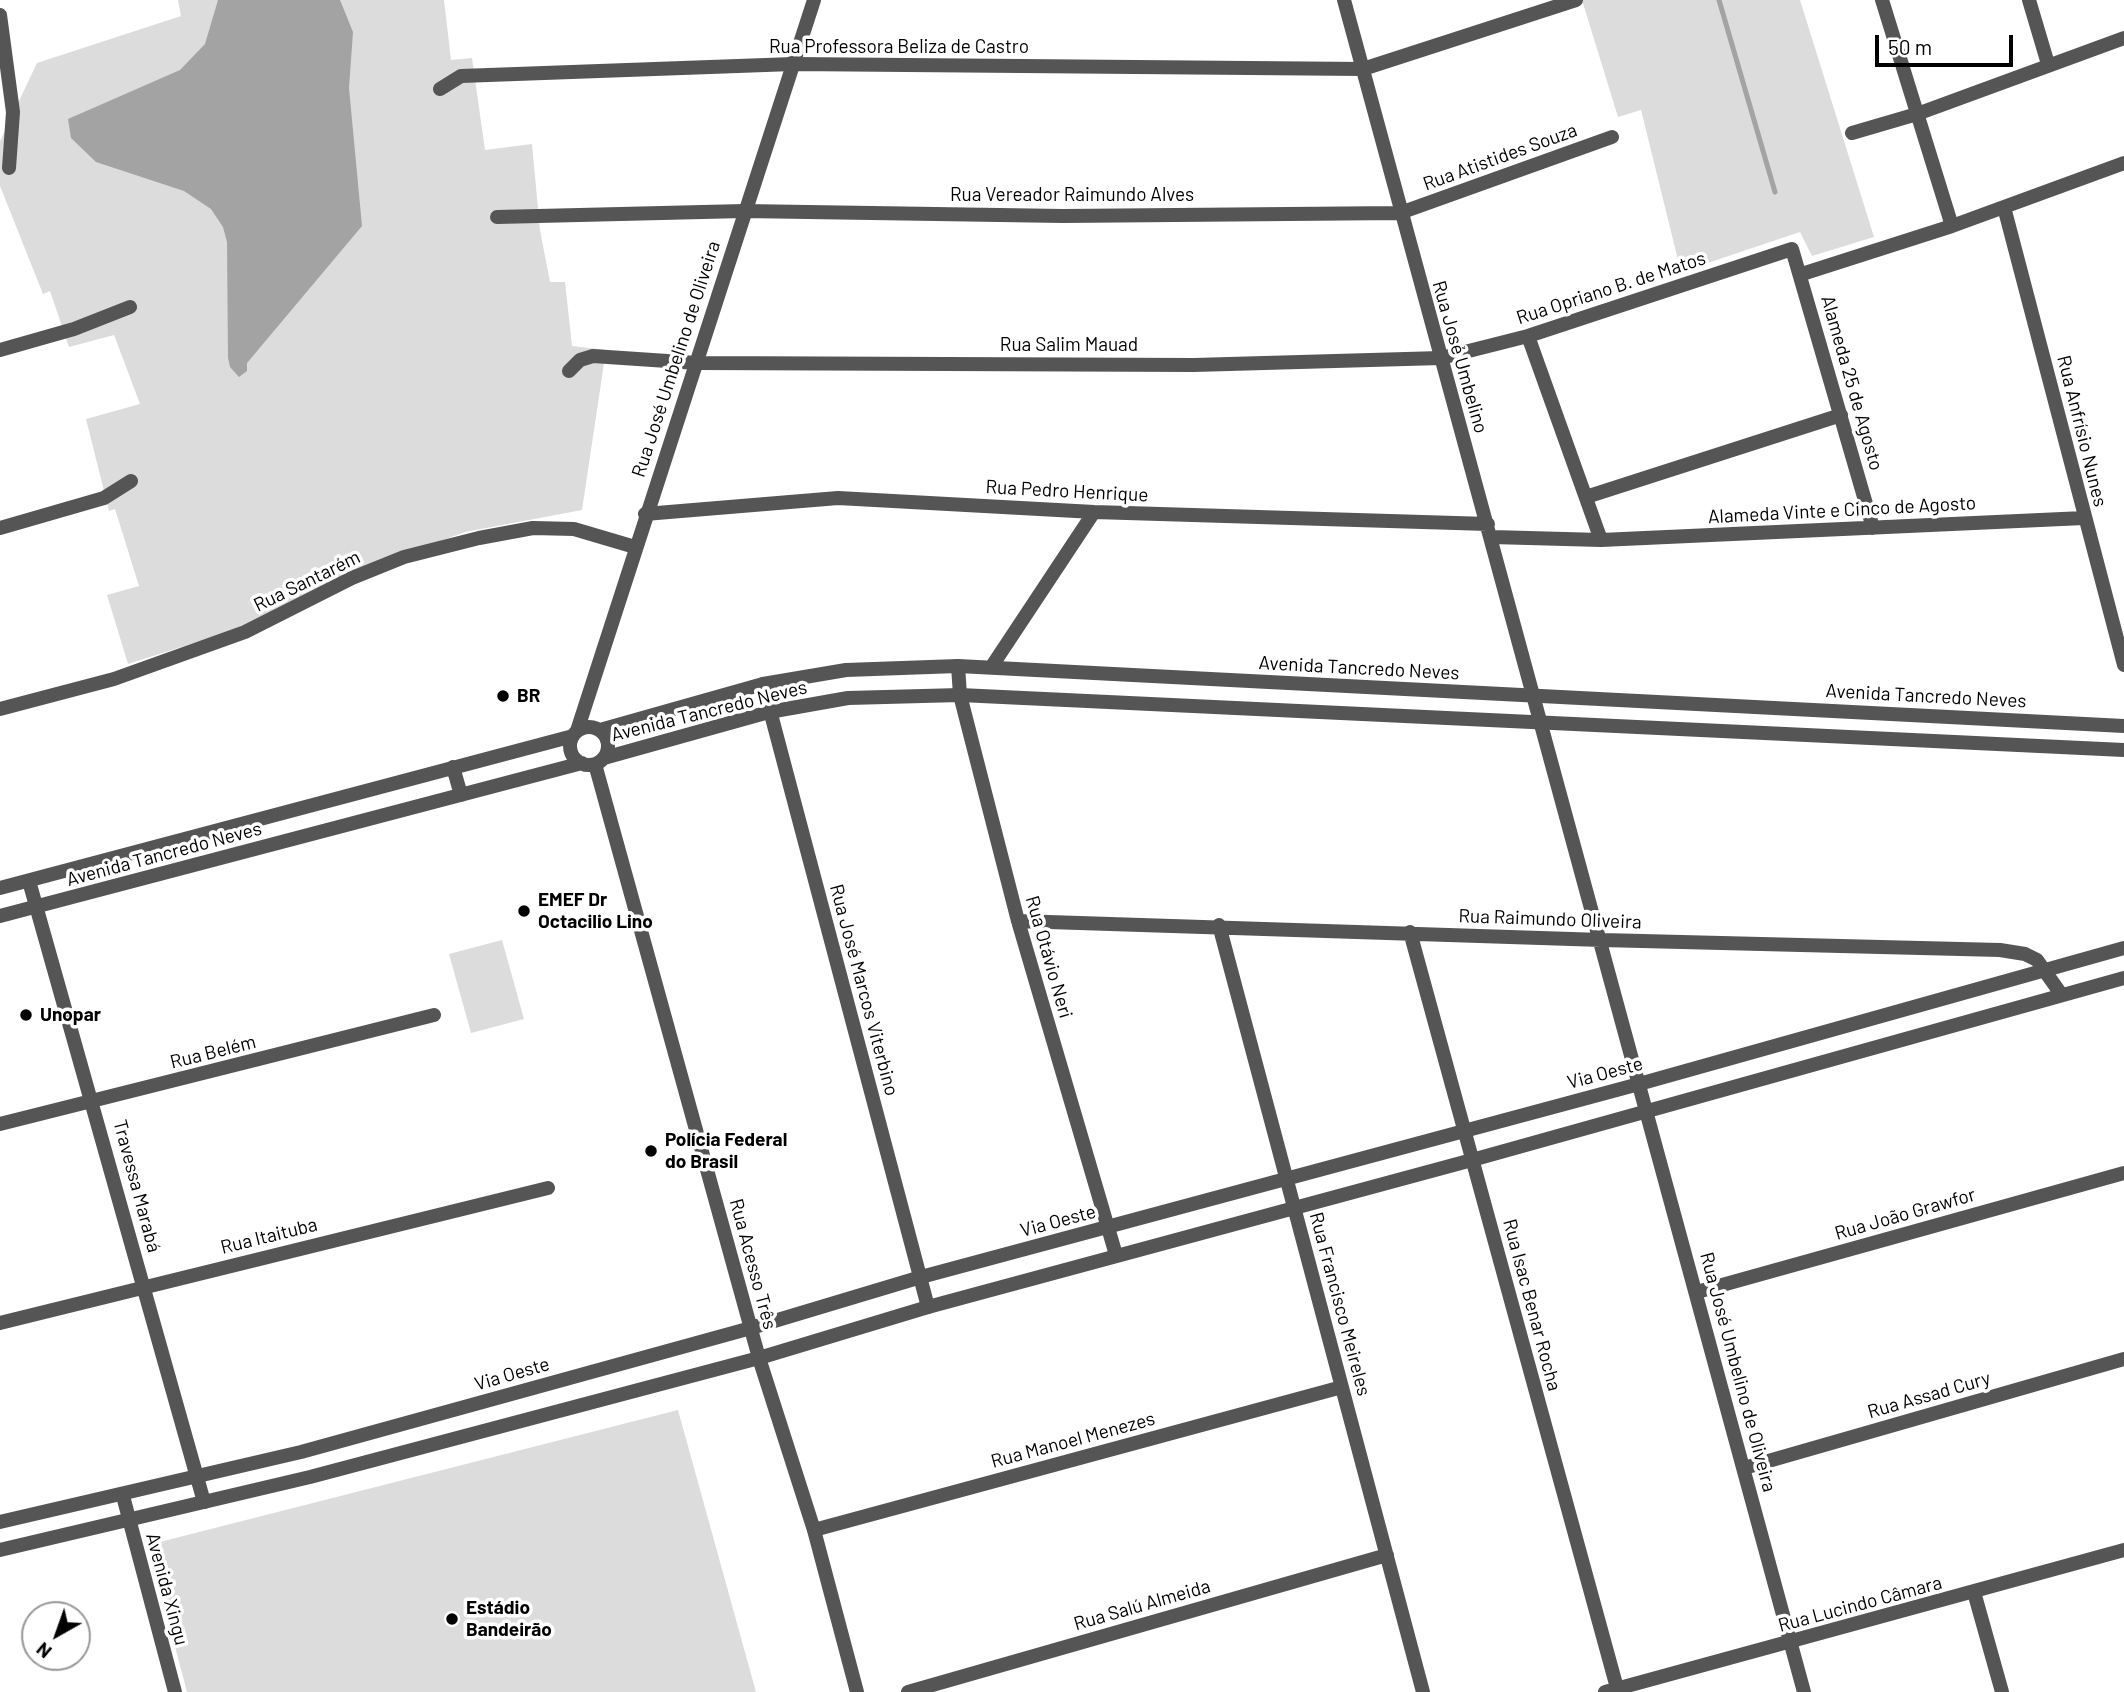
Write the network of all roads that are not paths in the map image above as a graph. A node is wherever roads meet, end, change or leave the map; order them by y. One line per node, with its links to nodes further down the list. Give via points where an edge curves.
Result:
1 (814, 0): 8 (street, Rua José Umbelino de Oliveira)
2 (1344, 0): 10 (street, Rua José Umbelino)
3 (1576, 0): 10 (street, Rua Professora Beliza de Castro)
4 (1881, 0): 12 (street)
5 (2029, 0): 9 (street)
6 (0, 15): 16 (street, via 13,112)
7 (2124, 38): 9 (street)
8 (793, 64): 10 (street, Rua Professora Beliza de Castro); 11 (street, Rua Professora Beliza de Castro, via 461,76); 18 (street, Rua José Umbelino de Oliveira)
9 (2048, 64): 12 (street)
10 (1363, 69): 19 (street, Rua José Umbelino)
11 (440, 89)
12 (1917, 114): 13 (street); 21 (street)
13 (1852, 133)
14 (1612, 137): 19 (street, Rua Atistides Souza)
15 (2124, 163): 17 (street)
16 (9, 168)
17 (2004, 207): 21 (street); 35 (street, Rua Anfrísio Nunes)
18 (744, 211): 19 (street, Rua Vereador Raimundo Alves, via 1063,216); 20 (street); 28 (street, Rua José Umbelino de Oliveira)
19 (1400, 213): 27 (street, Rua José Umbelino)
20 (497, 216)
21 (1952, 226): 23 (street)
22 (1792, 248): 23 (street, Alameda 25 de Agosto); 25 (street, Rua Opriano B. de Matos)
23 (1802, 274): 30 (street, Alameda 25 de Agosto)
24 (130, 307): 26 (street)
25 (1528, 336): 27 (street, Rua Opriano B. de Matos); 32 (street)
26 (0, 350)
27 (1441, 358): 28 (street, Rua Salim Mauad, via 1194,365); 38 (street, Rua José Umbelino)
28 (697, 363): 29 (street, Rua Salim Mauad, via 593,356); 34 (street, Rua José Umbelino de Oliveira)
29 (569, 371)
30 (1841, 415): 32 (street); 37 (street, Alameda 25 de Agosto)
31 (131, 481): 36 (street, via 104,498)
32 (1586, 497): 39 (street)
33 (1094, 512): 34 (street, Rua Pedro Henrique, via 838,498); 38 (street, Rua Pedro Henrique); 43 (street)
34 (645, 514): 40 (street, Rua José Umbelino de Oliveira)
35 (2084, 518): 37 (street, Alameda Vinte e Cinco de Agosto); 41 (street, Rua Anfrísio Nunes)
36 (0, 527)
37 (1873, 528): 39 (street, Alameda Vinte e Cinco de Agosto)
38 (1490, 531): 39 (street, Alameda Vinte e Cinco de Agosto); 47 (street, Rua José Umbelino)
39 (1601, 540)
40 (635, 547): 45 (street, Rua José Umbelino de Oliveira); 48 (street, Rua Santarém, via 574,529 533,528 404,557 245,632 140,669)
41 (2124, 665)
42 (958, 666): 43 (street, Avenida Tancredo Neves); 44 (street, Avenida Tancredo Neves, via 846,670); 46 (street, Rua Otávio Neri)
43 (992, 666): 47 (street, Avenida Tancredo Neves)
44 (763, 684): 49 (street, Rua José Marcos Viterbino); 52 (street, Avenida Tancredo Neves)
45 (590, 695): 52 (street); 53 (street, Rua José Umbelino de Oliveira)
46 (960, 695): 49 (street, Avenida Tancredo Neves, via 848,698); 50 (street, Avenida Tancredo Neves); 62 (street, Rua Otávio Neri)
47 (1533, 696): 50 (street, Rua José Umbelino); 51 (street, Avenida Tancredo Neves)
48 (0, 709)
49 (769, 712): 55 (street, Avenida Tancredo Neves); 83 (street, Rua José Marcos Viterbino)
50 (1540, 724): 54 (street, Avenida Tancredo Neves); 65 (street, Rua José Umbelino)
51 (2124, 726)
52 (599, 730): 53 (street, via 587,727); 55 (street, via 608,740)
53 (575, 734): 55 (street, via 572,755); 56 (street, Avenida Tancredo Neves)
54 (2124, 750)
55 (594, 762): 57 (street, Avenida Tancredo Neves); 88 (street, Rua Acesso Três)
56 (453, 768): 57 (street); 58 (street, Avenida Tancredo Neves)
57 (461, 794): 60 (street, Avenida Tancredo Neves)
58 (29, 881): 59 (street, Avenida Tancredo Neves); 60 (street, Travessa Marabá)
59 (0, 888)
60 (37, 907): 61 (street, Avenida Tancredo Neves); 72 (street, Travessa Marabá)
61 (0, 916)
62 (1018, 921): 63 (street, Rua Raimundo Oliveira); 81 (street, Rua Otávio Neri)
63 (1219, 925): 64 (street, Rua Raimundo Oliveira); 78 (street, Rua Francisco Meireles)
64 (1410, 932): 65 (street, Rua Raimundo Oliveira); 75 (street, Rua Isac Benar Rocha)
65 (1602, 940): 67 (street, Rua Raimundo Oliveira, via 2000,950 2025,954); 71 (street, Rua José Umbelino de Oliveira)
66 (2124, 948): 67 (street, Via Oeste)
67 (2047, 970): 69 (street, Rua Raimundo Oliveira); 71 (street, Via Oeste)
68 (2124, 978): 69 (street)
69 (2061, 994): 73 (street)
70 (434, 1015): 72 (street, Rua Belém)
71 (1639, 1084): 73 (street, Rua José Umbelino de Oliveira); 75 (street, Via Oeste)
72 (93, 1101): 74 (street, Rua Belém); 84 (street, Travessa Marabá)
73 (1647, 1112): 76 (street); 85 (street, Rua José Umbelino de Oliveira)
74 (0, 1124)
75 (1463, 1130): 76 (street, Rua Isac Benar Rocha); 78 (street, Via Oeste)
76 (1472, 1160): 80 (street); 104 (street, Rua Isac Benar Rocha)
77 (2124, 1173): 85 (street, Rua João Grawfor)
78 (1286, 1178): 80 (street, Rua Francisco Meireles); 81 (street, Via Oeste)
79 (548, 1188): 84 (street, Rua Itaituba)
80 (1294, 1208): 82 (street); 91 (street, Rua Francisco Meireles)
81 (1108, 1227): 82 (street, Rua Otávio Neri); 83 (street, Via Oeste)
82 (1116, 1255): 86 (street)
83 (921, 1277): 86 (street, Rua José Marcos Viterbino); 88 (street, Via Oeste)
84 (144, 1286): 87 (street, Rua Itaituba); 93 (street, Travessa Marabá)
85 (1697, 1292): 92 (street, Rua José Umbelino de Oliveira)
86 (928, 1307): 89 (street)
87 (0, 1324)
88 (751, 1328): 89 (street, Rua Acesso Três); 93 (street, Via Oeste)
89 (759, 1358): 95 (street); 98 (street, Rua Acesso Três)
90 (2124, 1359): 92 (street, Rua Assad Cury)
91 (1342, 1387): 98 (street, Rua Manoel Menezes); 101 (street, Rua Francisco Meireles)
92 (1744, 1468): 103 (street, Rua José Umbelino de Oliveira)
93 (198, 1478): 94 (street, Via Oeste); 95 (street, Travessa Marabá)
94 (122, 1496): 96 (street, Avenida Xingu); 97 (street, Via Oeste)
95 (204, 1502): 96 (street)
96 (129, 1521): 99 (street); 105 (street, Avenida Xingu)
97 (0, 1522)
98 (814, 1530): 106 (street, Rua Acesso Três)
99 (0, 1550)
100 (2124, 1550): 102 (street, Rua Lucindo Câmara)
101 (1387, 1555): 107 (street, Rua Salú Almeida); 108 (street, Rua Francisco Meireles)
102 (1974, 1592): 103 (street, Rua Lucindo Câmara); 110 (street)
103 (1792, 1643): 104 (street, Rua Lucindo Câmara); 109 (street, Rua José Umbelino de Oliveira)
104 (1611, 1690)
105 (175, 1692)
106 (858, 1692)
107 (908, 1692)
108 (1423, 1692)
109 (1804, 1692)
110 (2002, 1692)

